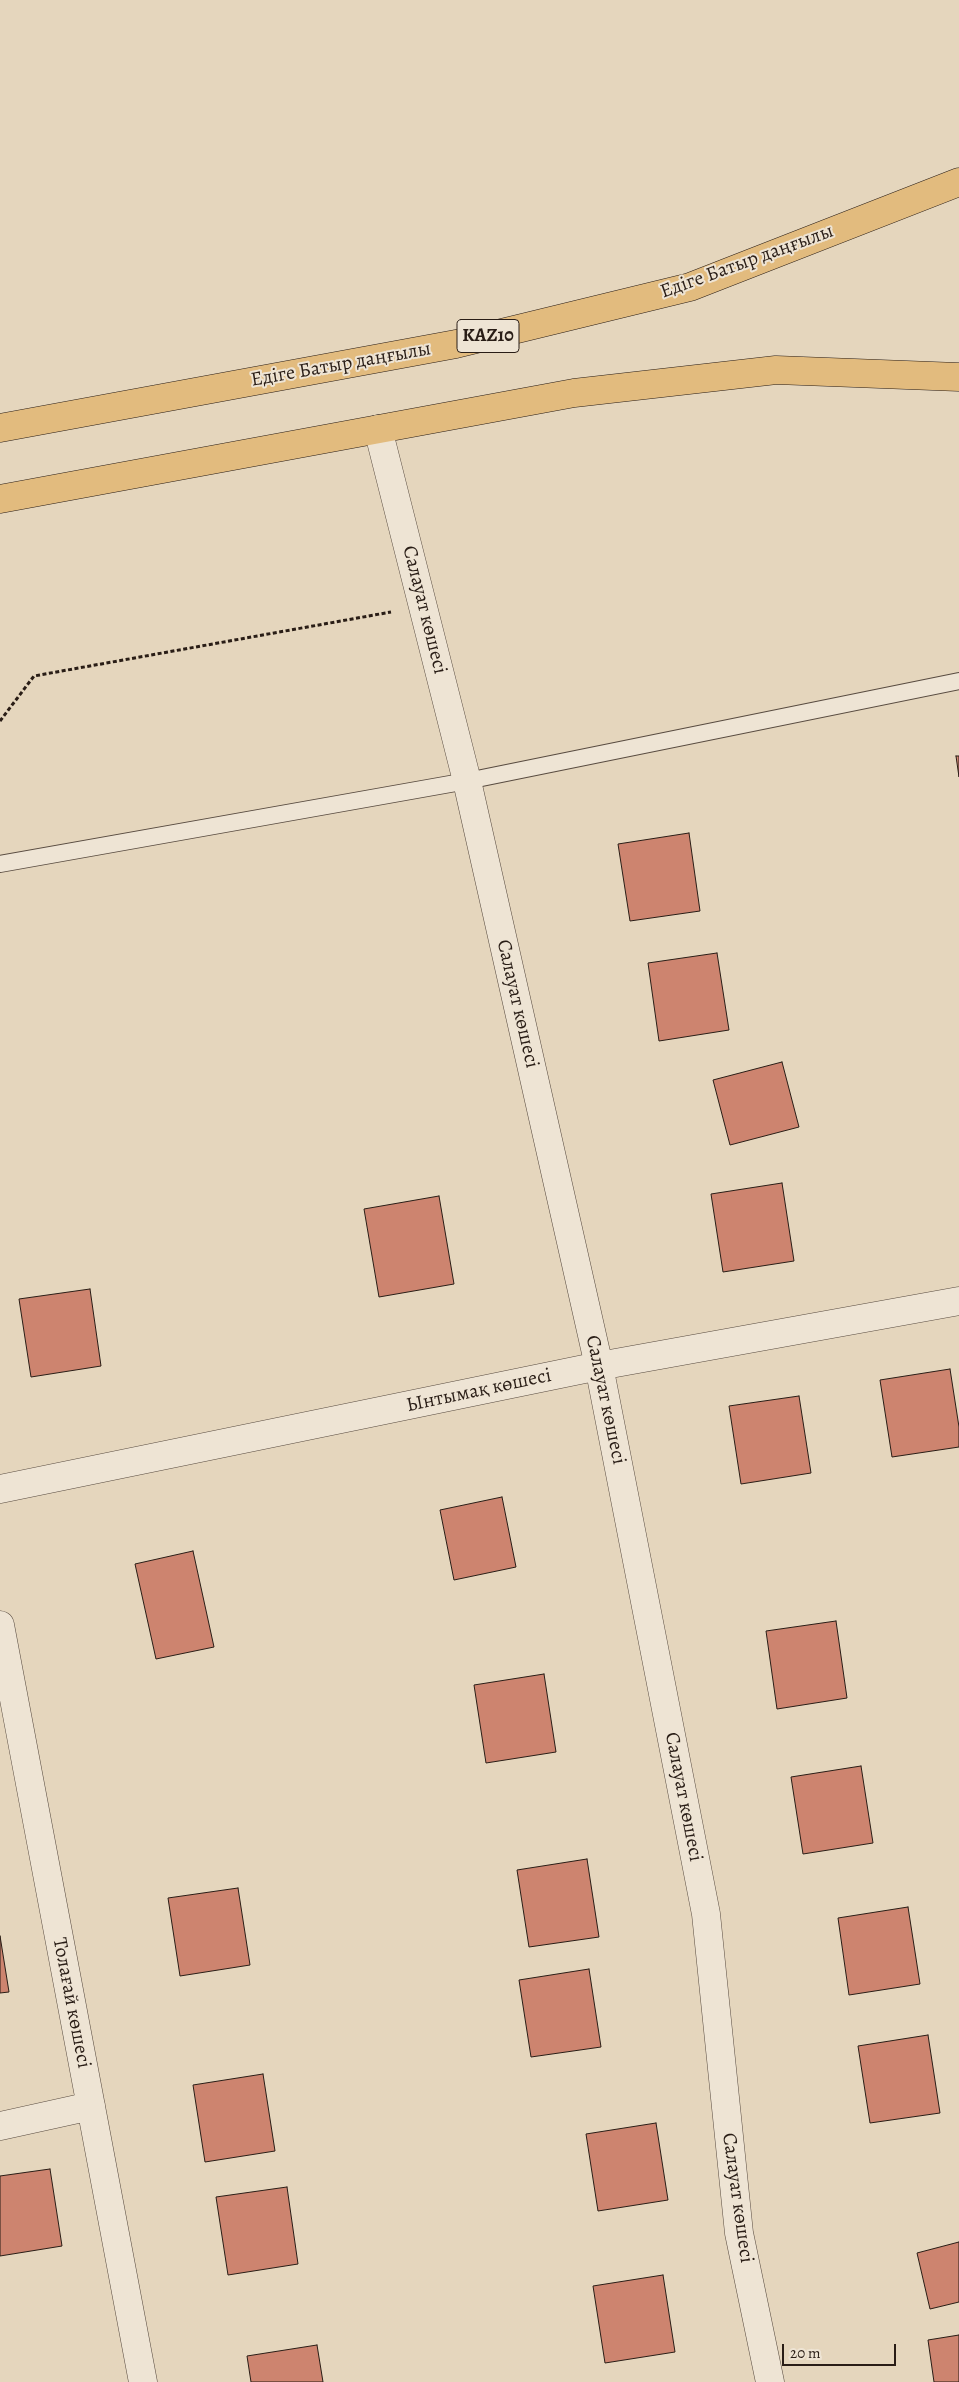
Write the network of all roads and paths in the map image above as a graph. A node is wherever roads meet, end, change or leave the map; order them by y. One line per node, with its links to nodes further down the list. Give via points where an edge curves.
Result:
1 (959, 182): 3 (main road, Едіге Батыр даңғылы / KAZ10, via 690,287 456,344)
2 (959, 377): 4 (main road, via 776,370 574,393)
3 (0, 428)
4 (378, 429): 5 (main road); 6 (street, Салауат көшесі)
5 (0, 499)
6 (423, 606): 8 (path, via 34,676); 9 (street, Салауат көшесі)
7 (959, 681): 9 (lane)
8 (0, 721)
9 (467, 781): 10 (lane); 12 (street, Салауат көшесі)
10 (0, 864)
11 (959, 1301): 12 (street, Ынтымақ көшесі)
12 (598, 1366): 13 (street, Ынтымақ көшесі); 18 (street, Салауат көшесі, via 706,1914 738,2233)
13 (0, 1489)
14 (0, 1625): 15 (street, Толағай көшесі)
15 (91, 2106): 16 (street); 17 (street, Толағай көшесі)
16 (0, 2126)
17 (143, 2382)
18 (770, 2382)

